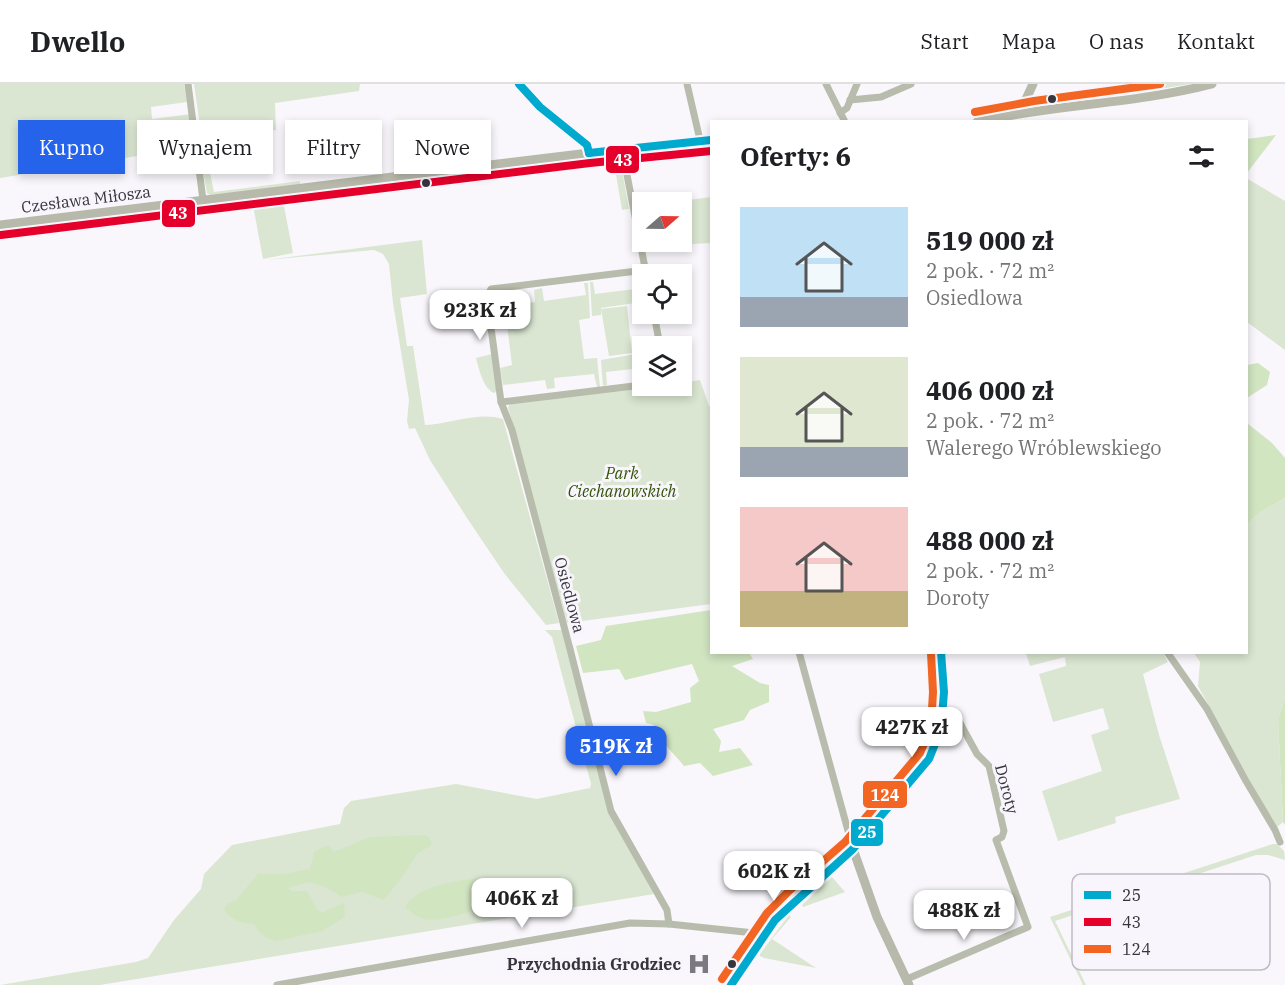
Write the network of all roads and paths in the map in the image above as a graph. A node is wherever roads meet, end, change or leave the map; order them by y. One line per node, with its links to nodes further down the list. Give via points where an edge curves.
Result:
1 (189, 84): 18 (street)
2 (519, 84): 17 (street, via 540,107 587,145)
3 (687, 84): 14 (street)
4 (826, 84): 10 (street)
5 (857, 84): 9 (street)
6 (911, 84): 9 (street, via 881,97)
7 (1033, 84): 11 (street)
8 (1212, 84): 11 (street)
9 (850, 100): 10 (street)
10 (840, 113): 12 (street)
11 (1019, 117): 13 (street)
12 (844, 120)
13 (994, 120)
14 (700, 140): 15 (street, Czesława Miłosza); 16 (street, Czesława Miłosza)
15 (710, 140)
16 (622, 149): 17 (street, Czesława Miłosza); 20 (street)
17 (589, 153): 18 (street, Czesława Miłosza)
18 (203, 200): 19 (street, Czesława Miłosza)
19 (0, 225)
20 (644, 264)
21 (632, 274): 23 (street, Osiedlowa, via 491,289 488,298)
22 (632, 386): 23 (street)
23 (501, 402): 30 (street, Osiedlowa, via 512,430 611,811 667,910)
24 (800, 654): 29 (street)
25 (941, 654): 27 (street)
26 (1168, 654): 28 (street, via 1208,709)
27 (942, 718): 29 (street, via 929,759); 32 (street, Doroty, via 960,723 977,754 989,766 1004,831 996,840 1028,927)
28 (1280, 842)
29 (853, 849): 31 (street, via 797,898); 32 (street, via 877,917)
30 (669, 924): 31 (street); 33 (street, via 630,923)
31 (763, 937): 34 (street)
32 (908, 982)
33 (277, 985)
34 (731, 985)

